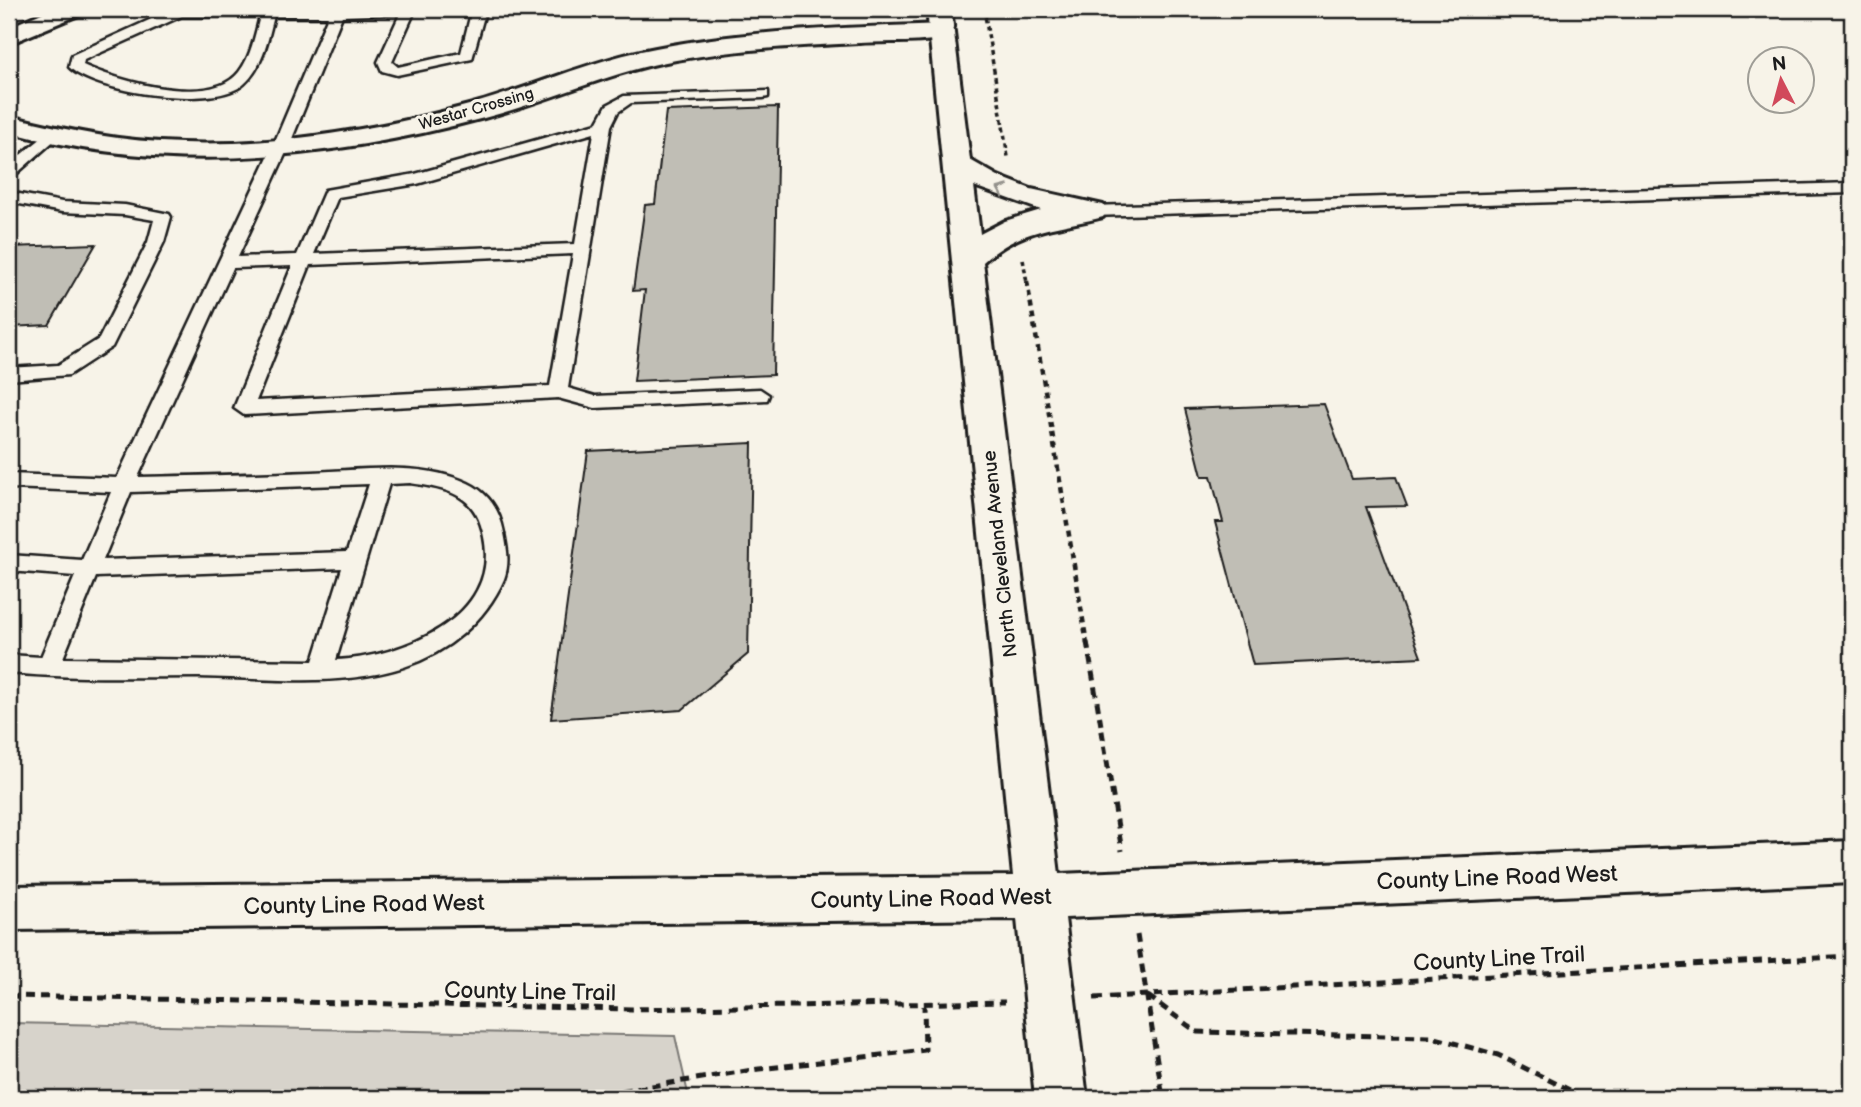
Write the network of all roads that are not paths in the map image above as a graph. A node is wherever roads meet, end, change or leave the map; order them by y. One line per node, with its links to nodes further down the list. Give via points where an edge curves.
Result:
1 (72, 9): 9 (main road)
2 (410, 9): 3 (lane); 4 (lane, via 385,62 387,68 397,71 467,56); 6 (lane)
3 (426, 9)
4 (479, 9)
5 (179, 10): 7 (lane); 7 (lane, via 78,58 76,67 124,84 166,91 230,87 254,59)
6 (337, 12): 7 (lane); 14 (lane)
7 (268, 13)
8 (940, 20): 14 (main road, Westar Crossing, via 722,44 639,59 477,111 388,132); 15 (main road, North Cleveland Avenue)
9 (9, 36)
10 (763, 94): 12 (lane, via 629,99 609,110)
11 (9, 124): 13 (main road, Westar Crossing)
12 (603, 126): 20 (lane); 22 (lane, via 417,179 331,193)
13 (52, 135): 14 (main road, Westar Crossing, via 106,145 192,149); 16 (lane)
14 (281, 146): 23 (lane)
15 (956, 163): 19 (main road, one-way to 15, via 1014,195 981,181); 21 (main road, North Cleveland Avenue)
16 (9, 172)
17 (1852, 188): 19 (lane)
18 (9, 197): 24 (lane, via 163,217 156,242 106,343 62,371)
19 (1092, 211): 21 (main road, via 1053,215 1017,226)
20 (582, 249): 22 (lane); 25 (lane)
21 (967, 258): 37 (main road, North Cleveland Avenue)
22 (303, 260): 23 (lane); 25 (lane, via 244,408)
23 (227, 263): 29 (lane)
24 (9, 374)
25 (558, 392): 26 (lane, via 595,402)
26 (760, 395)
27 (381, 477): 29 (lane); 30 (lane); 35 (lane, via 446,481 475,495 491,521 498,555 490,586 469,618 438,642 383,664)
28 (9, 481): 29 (lane)
29 (124, 485): 32 (lane)
30 (355, 561): 32 (lane); 35 (lane)
31 (9, 563): 32 (lane)
32 (89, 569): 34 (lane)
33 (9, 664): 34 (lane)
34 (48, 667): 35 (lane)
35 (322, 669)
36 (1852, 862): 37 (main road, County Line Road West)
37 (1038, 897): 38 (main road, County Line Road West); 39 (main road, North Cleveland Avenue)
38 (9, 908)
39 (1060, 1098)

